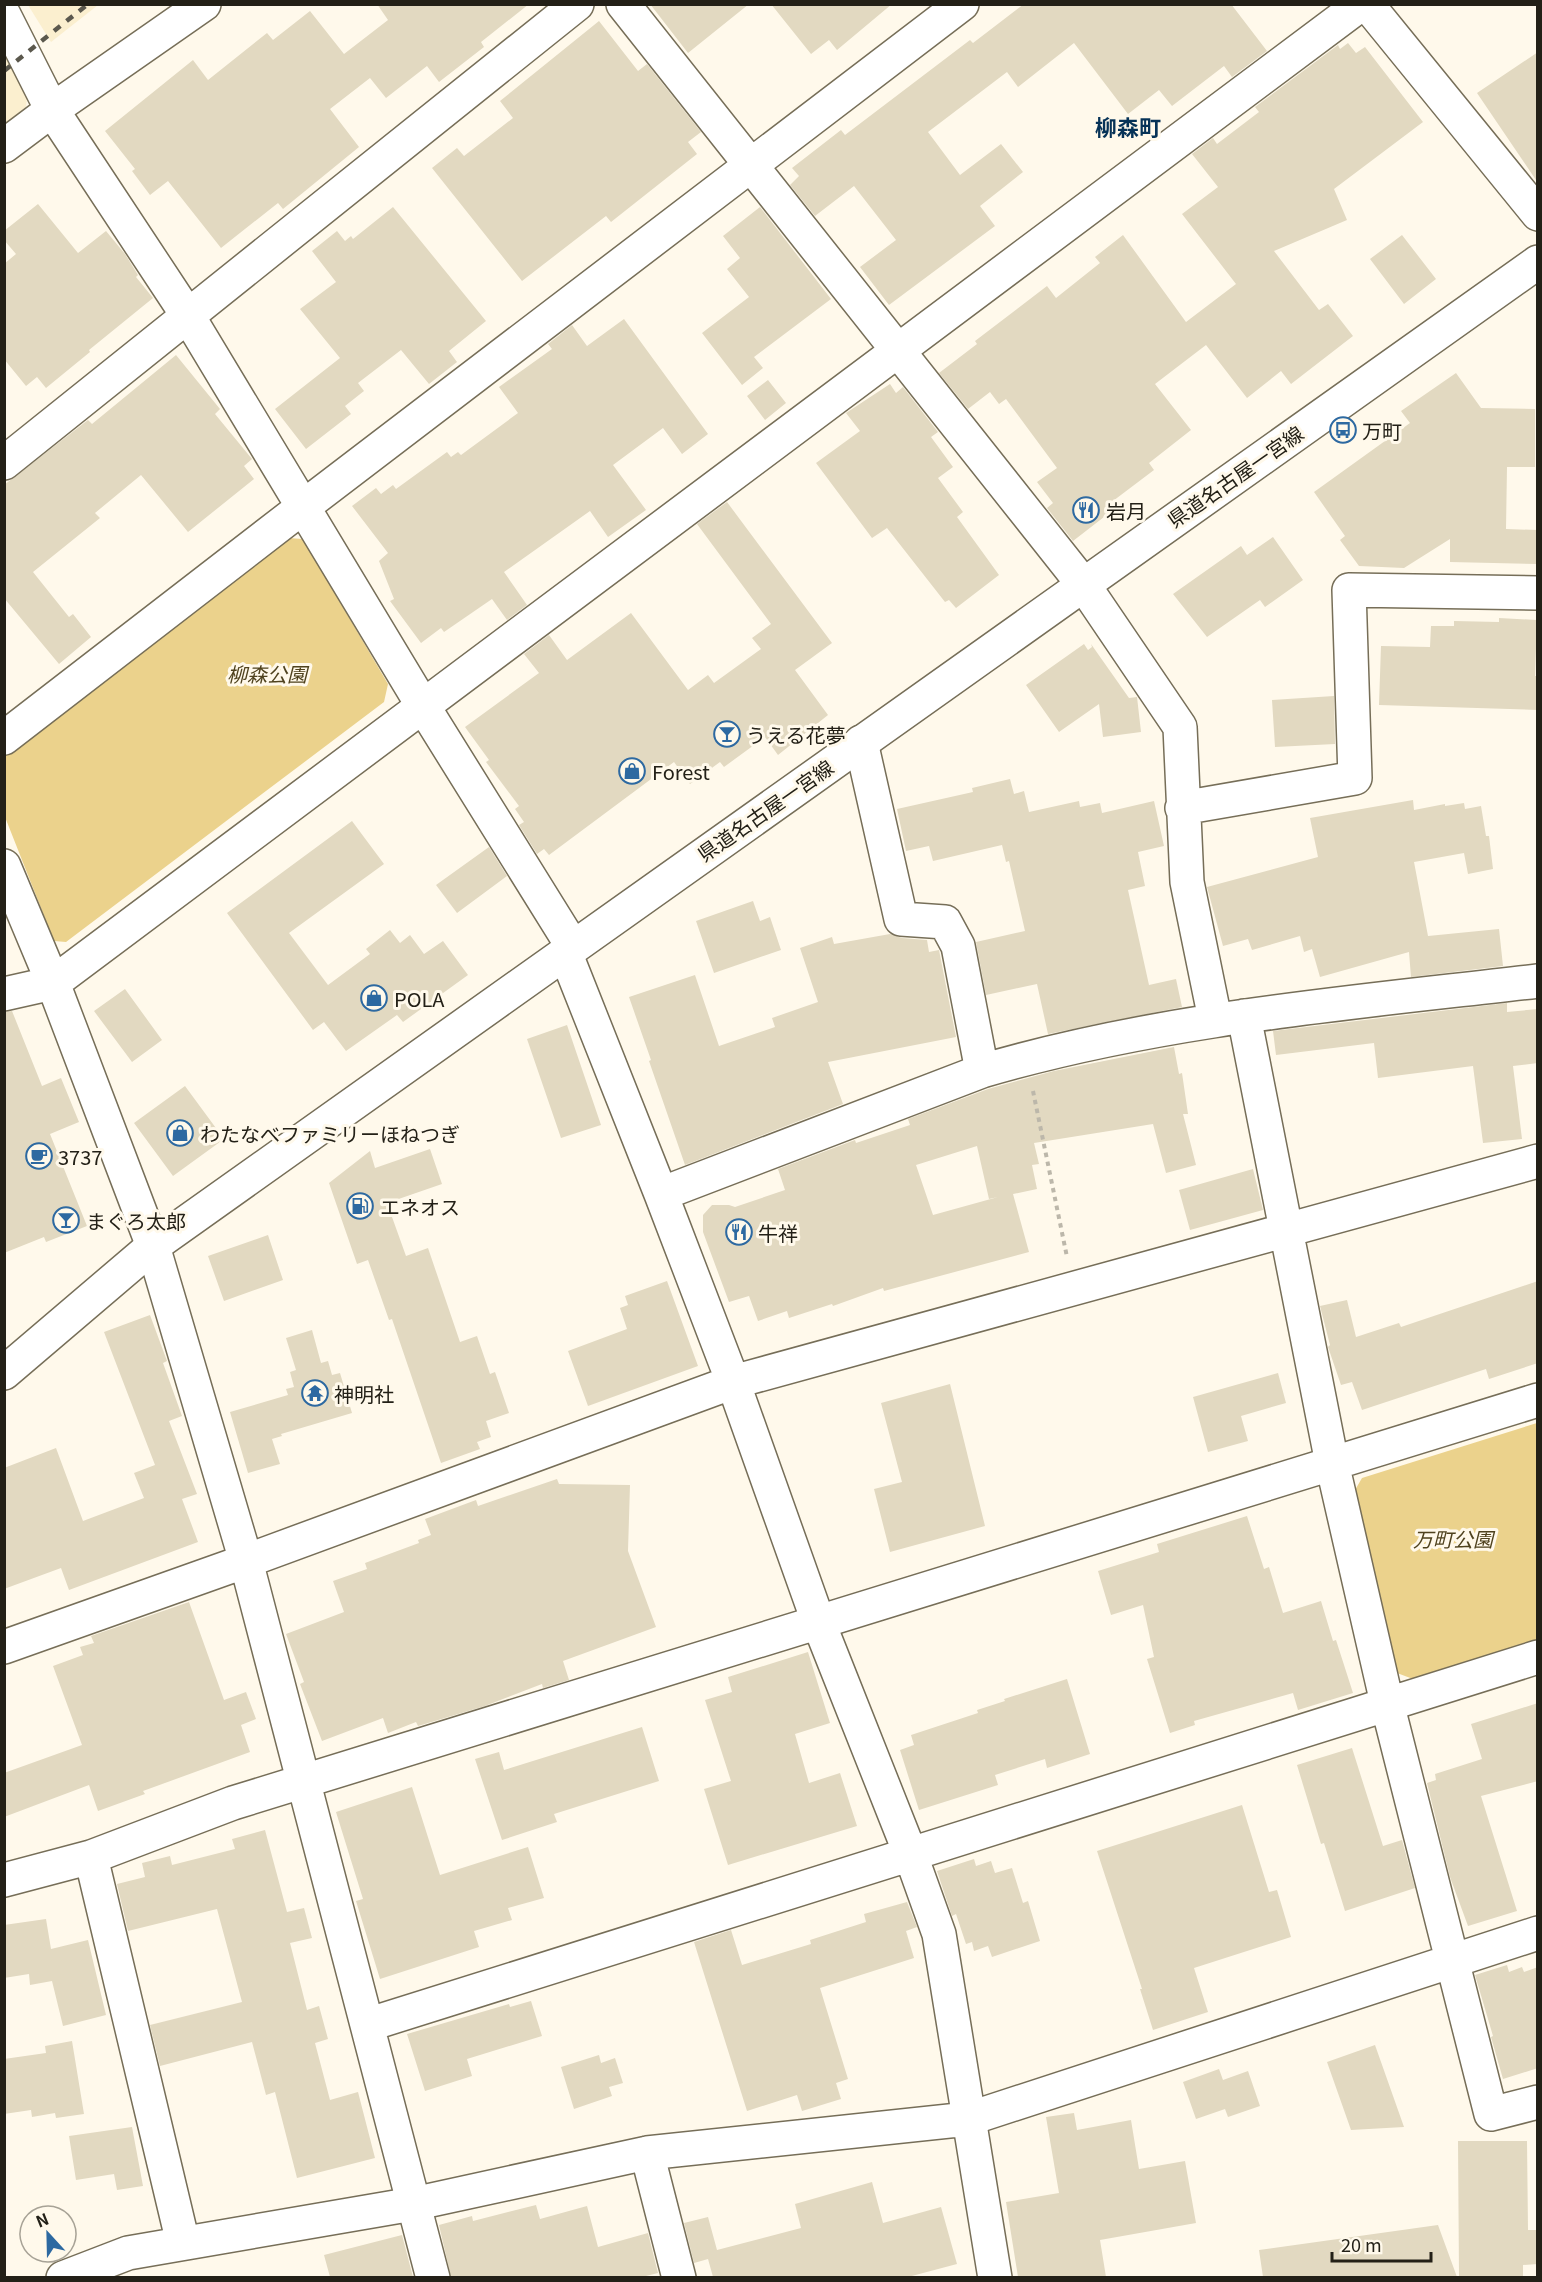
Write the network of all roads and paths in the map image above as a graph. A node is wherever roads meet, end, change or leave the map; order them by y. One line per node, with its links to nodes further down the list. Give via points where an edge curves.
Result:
1 (204, 4): 8 (street)
2 (577, 4): 13 (street)
3 (623, 4): 10 (street)
4 (962, 4): 10 (street)
5 (1361, 4): 14 (street)
6 (1367, 4): 11 (street)
7 (4, 15): 8 (street)
8 (52, 110): 9 (street); 13 (street)
9 (4, 146)
10 (751, 167): 14 (street); 16 (street)
11 (1538, 214)
12 (1538, 262): 17 (street, 県道名古屋一宮線)
13 (188, 316): 15 (street); 16 (street)
14 (898, 352): 17 (street); 19 (street)
15 (4, 463)
16 (303, 507): 19 (street); 20 (street)
17 (1083, 584): 21 (street, 県道名古屋一宮線); 22 (street, via 1180,728)
18 (1538, 593): 22 (street, via 1349,590 1355,778)
19 (423, 706): 24 (street); 26 (street)
20 (4, 738)
21 (861, 742): 24 (street, 県道名古屋一宮線); 30 (street, via 901,919 945,922 958,946)
22 (1182, 808): 28 (street, via 1187,882)
23 (4, 866): 26 (street)
24 (569, 950): 32 (street); 34 (street, 県道名古屋一宮線)
25 (1538, 981): 28 (street)
26 (53, 983): 27 (street); 34 (street)
27 (4, 994)
28 (1230, 1017): 29 (street); 33 (street)
29 (1026, 1058): 30 (street); 35 (path)
30 (982, 1071): 32 (street)
31 (1538, 1161): 33 (street)
32 (661, 1194): 37 (street)
33 (1286, 1228): 35 (street); 39 (street)
34 (153, 1246): 36 (street, 県道名古屋一宮線); 40 (street)
35 (1073, 1287): 37 (street)
36 (4, 1373)
37 (732, 1382): 40 (street); 41 (street)
38 (1538, 1400): 39 (street)
39 (1332, 1463): 41 (street); 44 (street)
40 (246, 1561): 42 (street); 45 (street)
41 (818, 1621): 45 (street); 46 (street)
42 (4, 1647)
43 (1538, 1657): 44 (street)
44 (1388, 1703): 46 (street); 50 (street)
45 (304, 1783): 47 (street, via 233,1803); 51 (street)
46 (910, 1853): 51 (street); 53 (street, via 939,1934)
47 (91, 1857): 48 (street); 56 (street)
48 (4, 1880)
49 (1538, 1933): 50 (street)
50 (1453, 1960): 52 (street, via 1491,2114); 53 (street)
51 (367, 2025): 55 (street)
52 (1538, 2102)
53 (968, 2119): 54 (street); 60 (street)
54 (647, 2153): 55 (street); 59 (street)
55 (413, 2204): 56 (street); 58 (street)
56 (183, 2243): 57 (street, via 128,2253)
57 (63, 2277)
58 (433, 2277)
59 (679, 2277)
60 (995, 2277)

